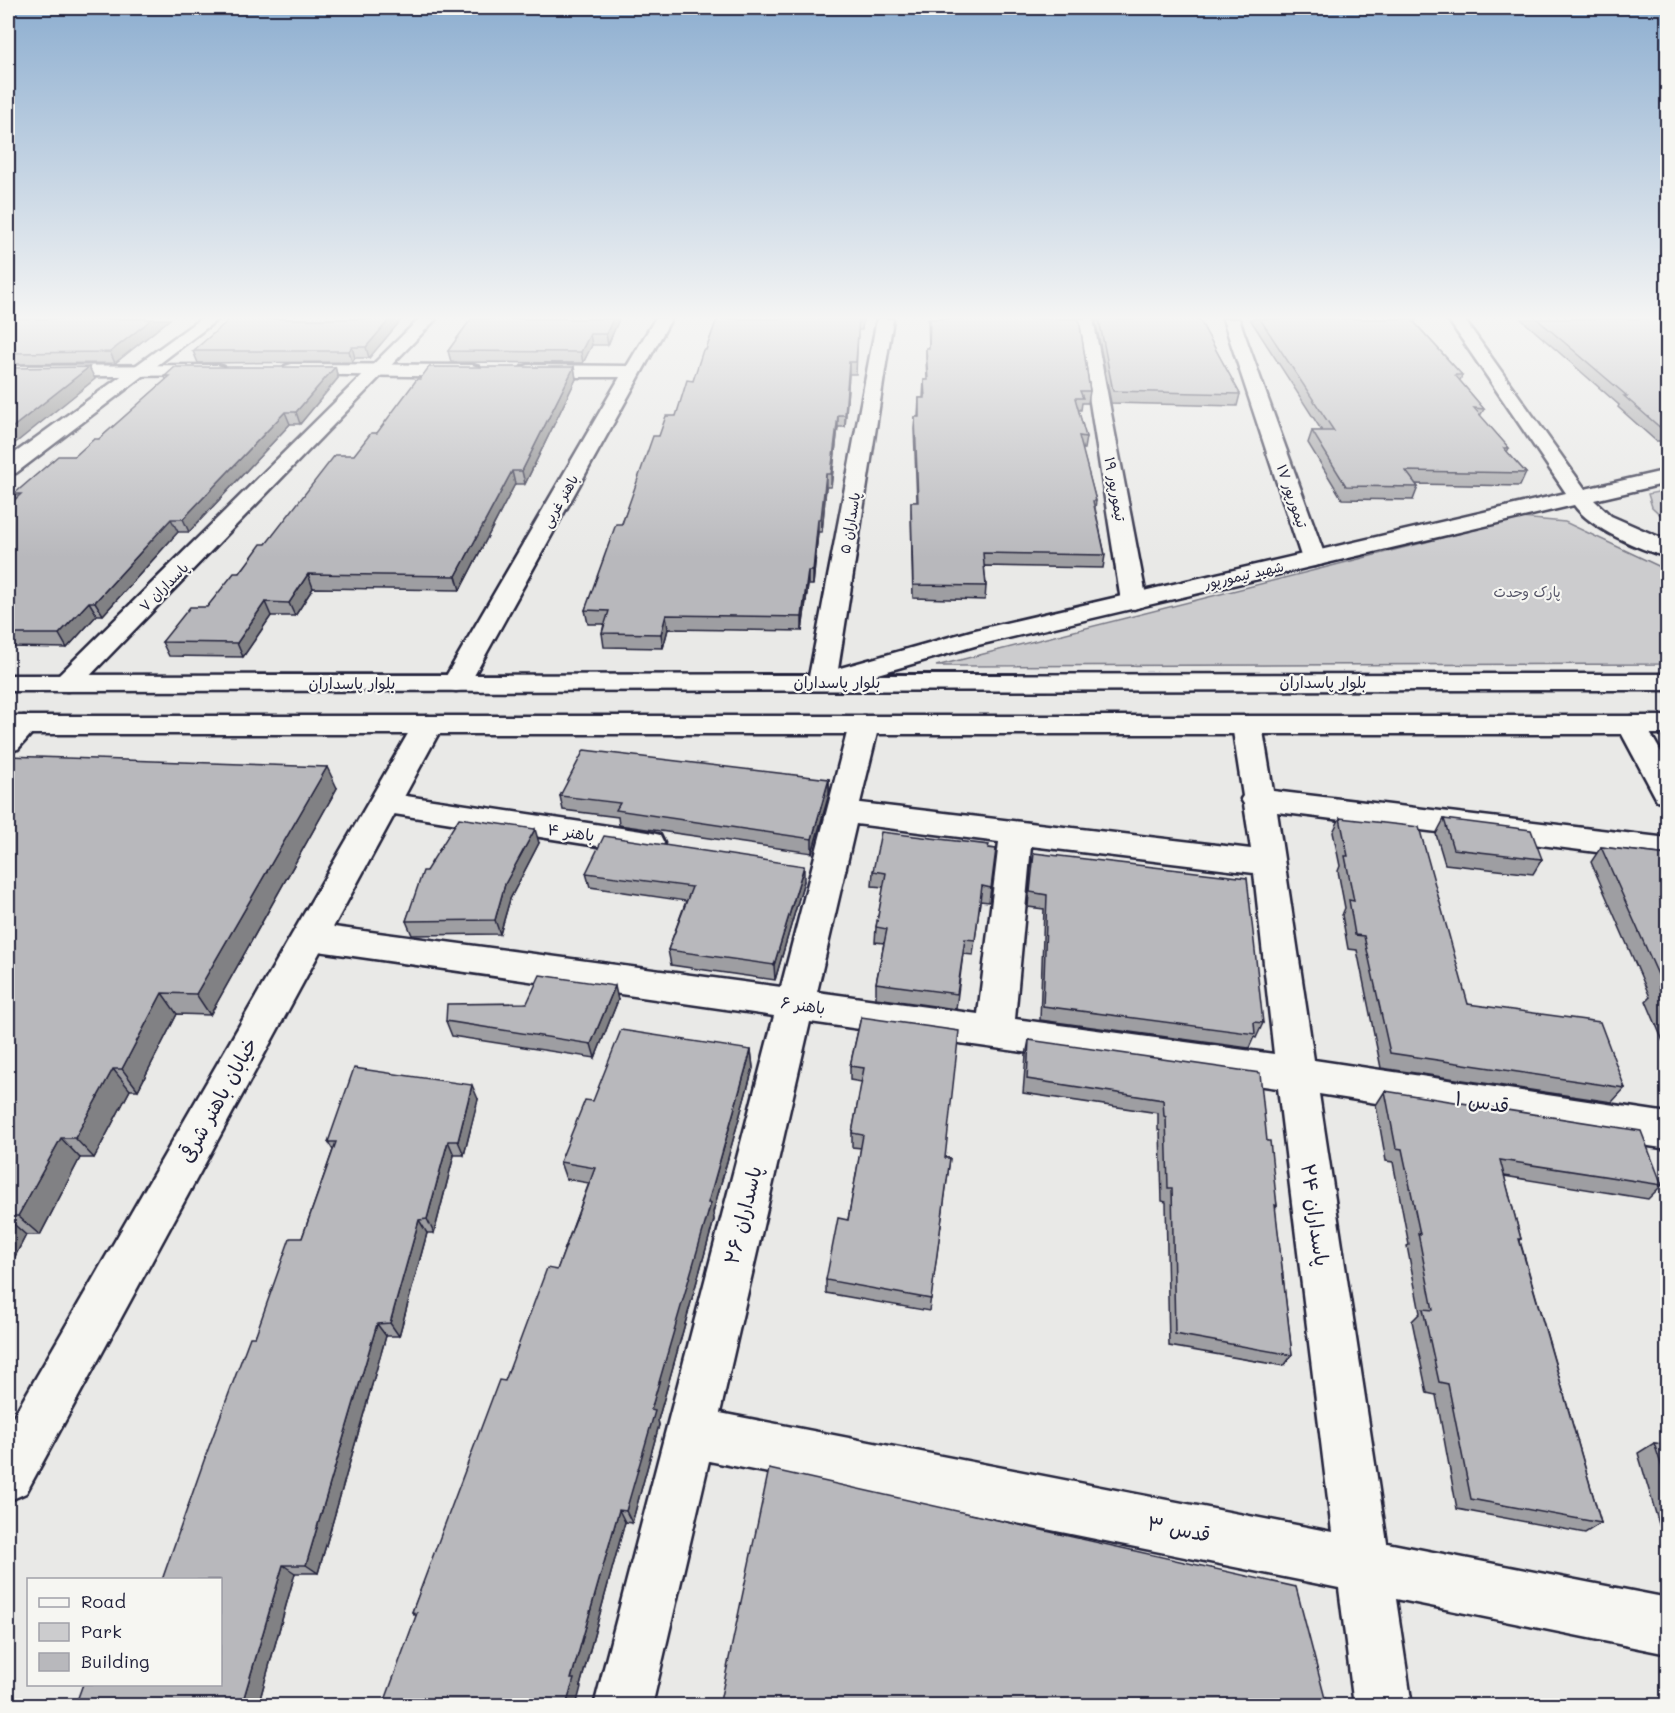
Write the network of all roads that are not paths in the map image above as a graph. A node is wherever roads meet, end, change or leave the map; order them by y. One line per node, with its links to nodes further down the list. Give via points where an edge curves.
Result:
1 (101, 399): 8 (street)
2 (349, 399): 18 (street, پاسداران ۷)
3 (617, 399): 19 (street, باهنر غربی)
4 (871, 399): 15 (street, پاسداران ۵)
5 (1099, 399): 14 (street, تیمورپور ۱۹)
6 (1259, 399): 13 (street, تیمورپور ۱۷)
7 (1512, 399): 10 (street)
8 (8, 468)
9 (1668, 476): 10 (street, شهید تیمورپور)
10 (1581, 496): 11 (street); 12 (street, via 1590,511 1603,521); 13 (street, شهید تیمورپور)
11 (1668, 530)
12 (1668, 550)
13 (1314, 559): 14 (street, شهید تیمورپور)
14 (1134, 601): 15 (street, شهید تیمورپور, via 971,639)
15 (822, 682): 16 (street, بلوار پاسداران); 19 (street, بلوار پاسداران)
16 (1668, 682)
17 (8, 683): 18 (street, بلوار پاسداران)
18 (67, 683): 19 (street, بلوار پاسداران)
19 (456, 683)
20 (428, 725): 21 (street); 25 (street); 28 (street, خیابان باهنر شرقی)
21 (864, 725): 24 (street); 29 (street, پاسداران ۲۶)
22 (1632, 725): 23 (street); 24 (street); 26 (street)
23 (1668, 725)
24 (1247, 726): 27 (street, پاسداران ۲۴)
25 (13, 731)
26 (1668, 793)
27 (1257, 799): 32 (street); 33 (street, پاسداران ۲۴)
28 (386, 804): 31 (street, باهنر ۴); 34 (street, خیابان باهنر شرقی)
29 (842, 812): 30 (street); 35 (street, پاسداران ۲۶, via 817,868)
30 (1016, 833): 33 (street); 36 (street)
31 (676, 847)
32 (1668, 850)
33 (1270, 863): 37 (street, پاسداران ۲۴)
34 (311, 937): 35 (street, باهنر ۶); 40 (street, خیابان باهنر شرقی)
35 (795, 1004): 36 (street, باهنر ۶); 39 (street, پاسداران ۲۶)
36 (995, 1032): 37 (street, باهنر ۶)
37 (1296, 1074): 38 (street, قدس ۱); 41 (street, پاسداران ۲۴)
38 (1668, 1131)
39 (690, 1432): 41 (street, قدس ۳); 43 (street, پاسداران ۲۶)
40 (8, 1475)
41 (1365, 1566): 42 (street, قدس ۳); 44 (street, پاسداران ۲۴)
42 (1668, 1626)
43 (623, 1706)
44 (1383, 1706)

